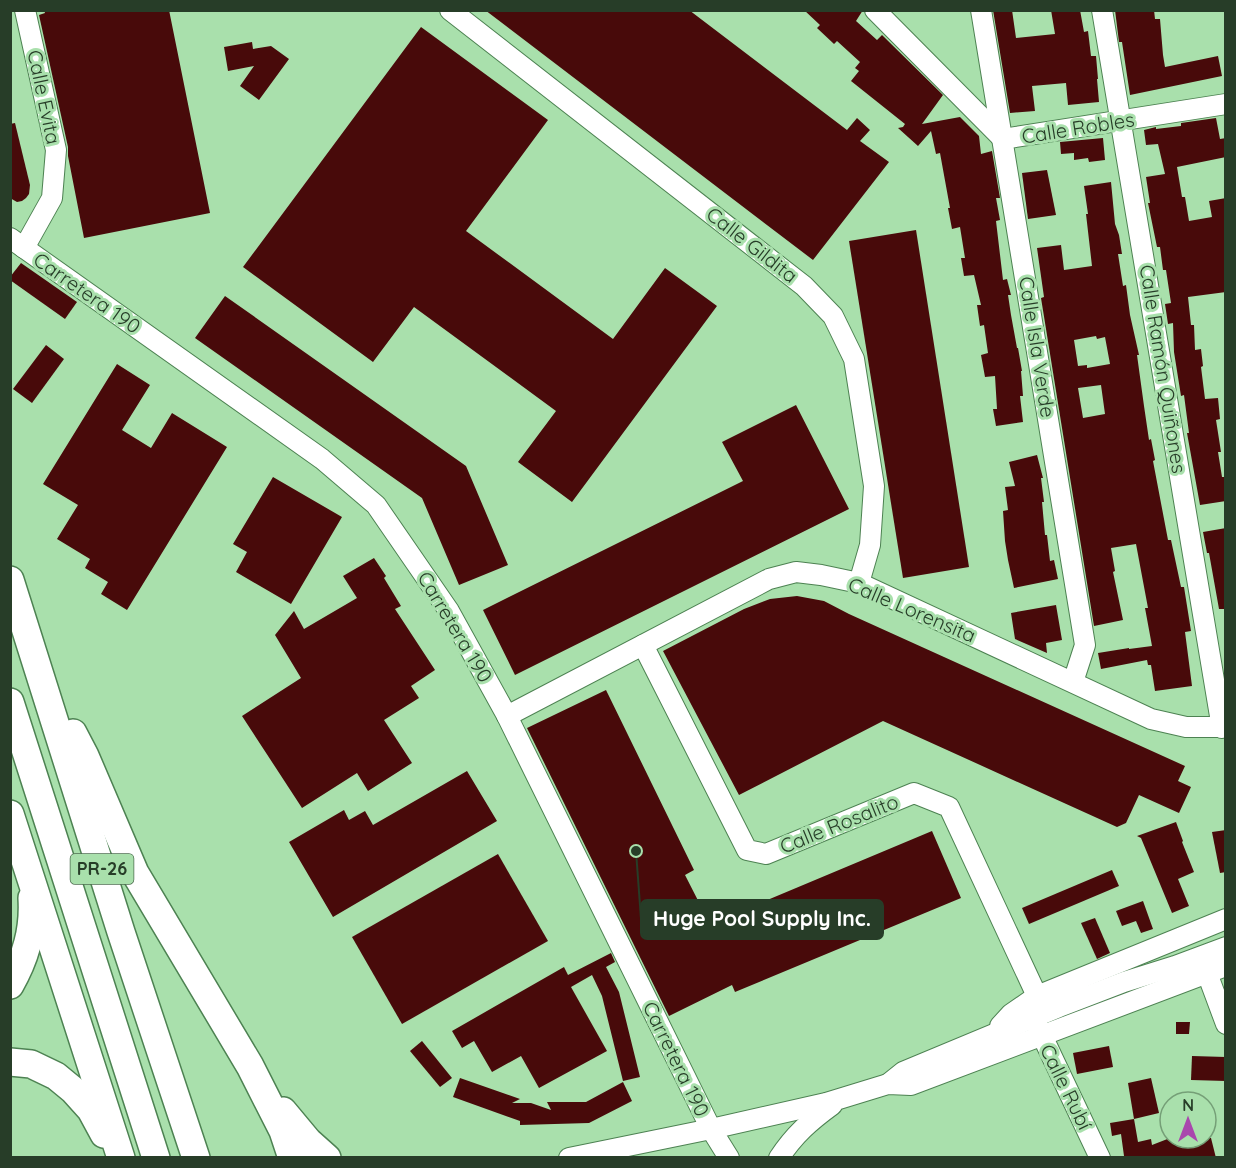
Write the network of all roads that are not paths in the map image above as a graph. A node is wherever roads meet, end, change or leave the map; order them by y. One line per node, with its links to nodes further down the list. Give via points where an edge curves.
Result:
1 (25, 10): 9 (street, Calle Evita, via 57,150 52,198)
2 (450, 10): 11 (street, Calle Gildita, via 804,286 833,316 854,359 874,486 870,545)
3 (875, 10): 8 (street, Calle Robles)
4 (981, 10): 8 (street, Calle Isla Verde)
5 (1102, 10): 7 (street, Calle Ramón Quiñones)
6 (1226, 104): 7 (street, Calle Robles)
7 (1121, 121): 8 (street, Calle Robles); 17 (street, Calle Ramón Quiñones)
8 (1003, 139): 14 (street, Calle Isla Verde, via 1085,645)
9 (17, 243): 16 (street, Carretera 190, via 322,459 376,505 449,611)
10 (10, 580): 13 (highway, PR-26)
11 (860, 583): 12 (street, Calle Lorensita, via 796,572 769,579); 14 (street, Calle Lorensita)
12 (643, 645): 16 (street, Calle Lorensita); 24 (street, Calle Rosalito, via 747,850 766,854 914,793 949,807)
13 (34, 656): 30 (highway, via 85,756 135,873); 37 (highway, PR-26)
14 (1072, 682): 17 (street, Calle Lorensita, via 1151,719 1186,727)
15 (10, 702): 36 (highway, PR-26)
16 (507, 716): 33 (street, Carretera 190)
17 (1224, 727)
18 (10, 814): 19 (highway)
19 (30, 876): 23 (highway, via 31,932); 35 (highway)
20 (1226, 919): 24 (street)
21 (1226, 947): 25 (street)
22 (1216, 970): 26 (street); 28 (street)
23 (10, 985)
24 (1037, 996): 27 (street, via 1011,1014)
25 (1033, 1017): 27 (street); 28 (street, Calle Rubí)
26 (1226, 1024)
27 (993, 1034): 31 (street, via 903,1072)
28 (1042, 1037): 31 (street, via 911,1085); 44 (street, Calle Rubí)
29 (10, 1062): 34 (highway, via 31,1064 73,1090 91,1110)
30 (250, 1066): 38 (highway, via 283,1131); 39 (highway, via 297,1129)
31 (888, 1084): 32 (street)
32 (840, 1099): 33 (street); 43 (street, via 808,1123)
33 (711, 1129): 40 (street); 41 (street); 42 (street, Carretera 190)
34 (116, 1158)
35 (121, 1158)
36 (156, 1158)
37 (196, 1158)
38 (292, 1158)
39 (327, 1158)
40 (569, 1158)
41 (639, 1158)
42 (729, 1158)
43 (779, 1158)
44 (1100, 1158)

